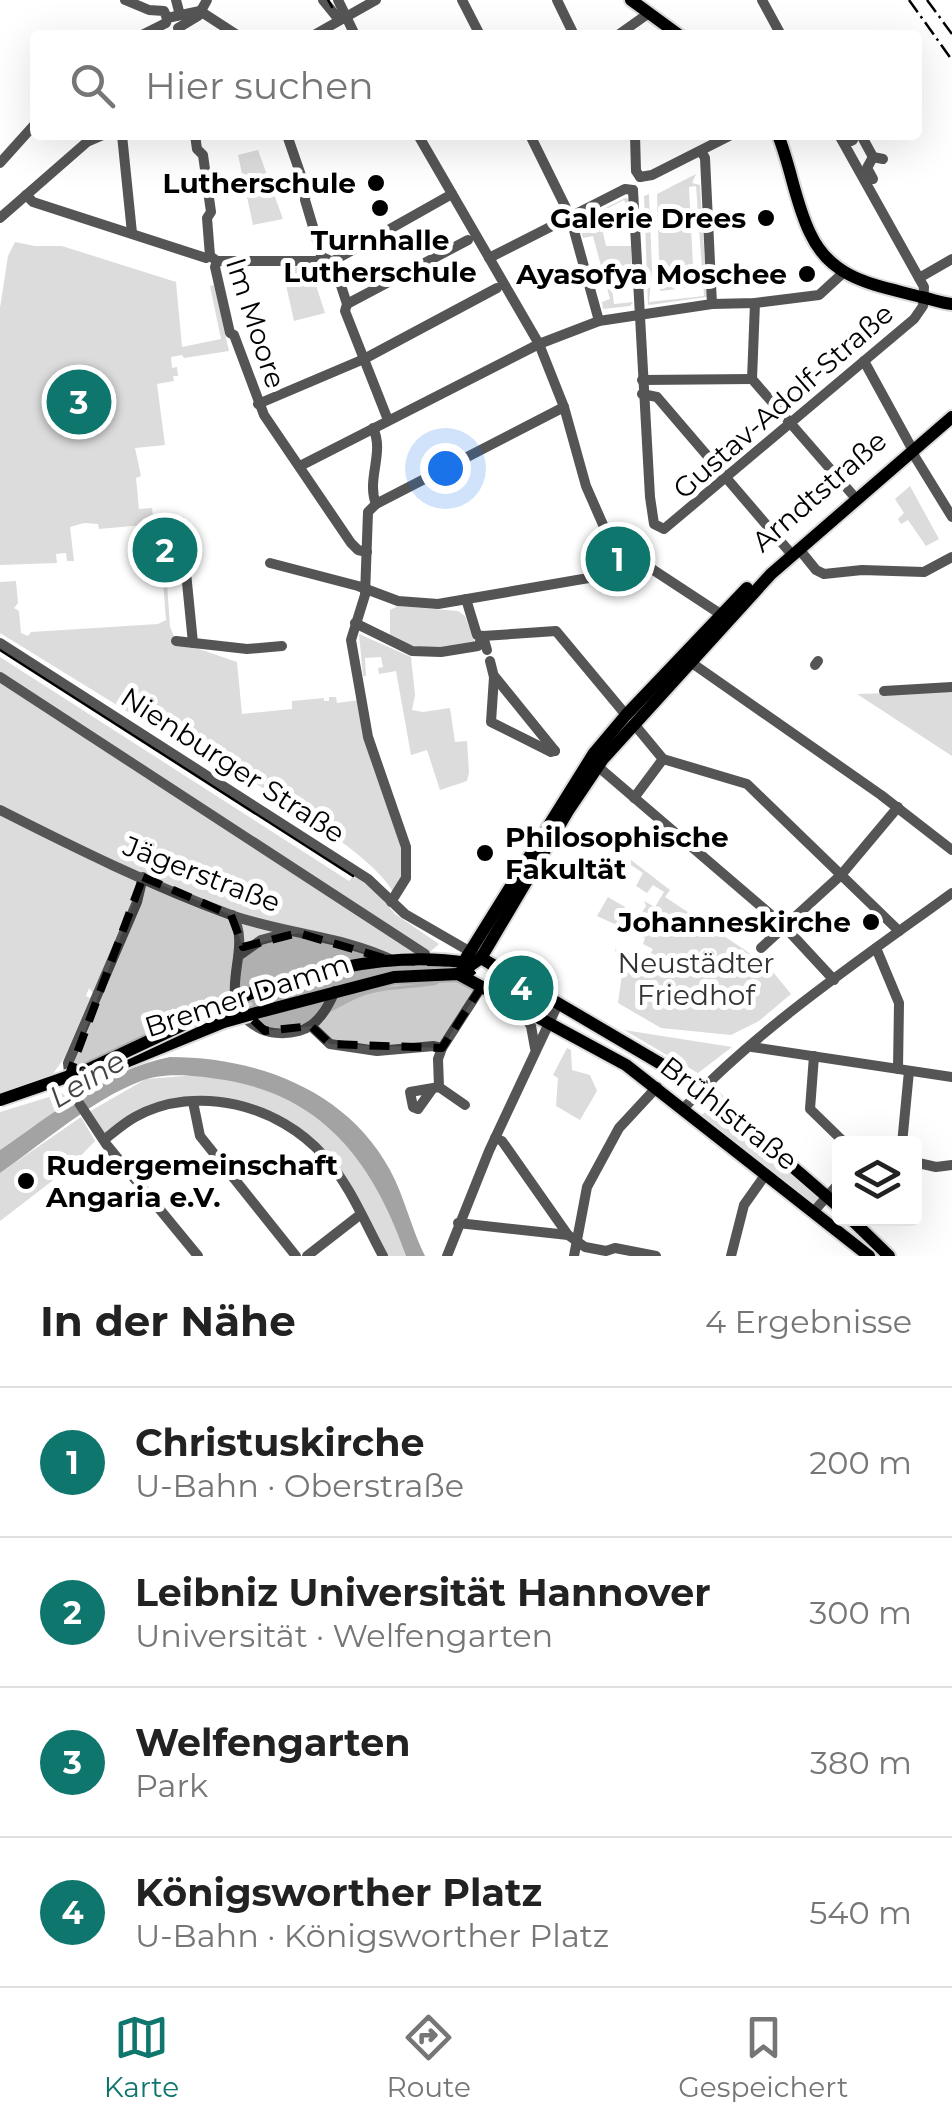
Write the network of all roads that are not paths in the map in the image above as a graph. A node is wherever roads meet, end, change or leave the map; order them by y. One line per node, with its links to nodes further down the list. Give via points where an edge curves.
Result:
1 (125, 0): 14 (street)
2 (176, 0): 14 (street)
3 (207, 0): 11 (street)
4 (323, 0): 13 (street)
5 (338, 0): 13 (street)
6 (376, 0): 13 (street)
7 (462, 0): 19 (street)
8 (557, 0): 20 (street)
9 (631, 0): 12 (main road)
10 (762, 0): 23 (street)
11 (200, 12): 14 (street); 16 (street)
12 (648, 14): 21 (street); 22 (main road)
13 (344, 18): 17 (street); 18 (street)
14 (181, 23): 15 (street)
15 (152, 30)
16 (229, 30)
17 (323, 30)
18 (352, 30)
19 (477, 30)
20 (572, 30)
21 (629, 30)
22 (672, 30)
23 (779, 30)
24 (30, 130): 37 (street)
25 (92, 140): 42 (street)
26 (123, 140): 45 (street)
27 (195, 140): 48 (street, Im Moore, via 212,212 207,218)
28 (288, 140): 49 (street)
29 (421, 140): 41 (street)
30 (532, 140): 43 (street)
31 (634, 140): 38 (street)
32 (721, 140): 36 (street)
33 (780, 140): 51 (main road, via 811,236)
34 (842, 140): 52 (street)
35 (862, 140): 39 (street, via 878,158 867,168)
36 (701, 150): 38 (street); 58 (street)
37 (0, 163)
38 (640, 177): 40 (street)
39 (874, 179)
40 (633, 190): 43 (street); 60 (street)
41 (452, 194): 47 (street); 49 (street)
42 (26, 195): 44 (street); 45 (street)
43 (570, 216): 47 (street); 61 (street)
44 (0, 218)
45 (132, 233): 48 (street)
46 (465, 241): 57 (street)
47 (489, 258): 62 (street)
48 (214, 259): 49 (street); 68 (street, Im Moore, via 230,333)
49 (328, 259): 57 (street)
50 (952, 260): 52 (street)
51 (843, 273): 55 (main road); 56 (street, via 819,295)
52 (919, 278): 55 (street)
53 (497, 288): 63 (street)
54 (952, 294): 55 (main road)
55 (925, 297): 59 (main road); 64 (street, Gustav-Adolf-Straße, via 920,312)
56 (755, 303): 58 (street); 65 (street)
57 (347, 304): 63 (street)
58 (712, 304): 60 (street)
59 (952, 304)
60 (640, 313): 61 (street); 66 (street)
61 (599, 321): 62 (street)
62 (539, 344): 69 (street); 72 (street)
63 (364, 358): 68 (street); 72 (street)
64 (864, 362): 73 (street, Gustav-Adolf-Straße); 75 (street)
65 (752, 379): 66 (street); 73 (street)
66 (642, 380): 67 (street)
67 (642, 394): 77 (street, via 657,397); 77 (street, Gustav-Adolf-Straße, via 652,519 660,528)
68 (258, 404): 76 (street, Im Moore)
69 (564, 407): 79 (street); 85 (street, via 599,518)
70 (952, 408): 75 (main road, Arndtstraße)
71 (952, 417): 75 (main road, Arndtstraße)
72 (388, 420): 74 (street)
73 (791, 424): 77 (street, Gustav-Adolf-Straße); 78 (street)
74 (373, 428): 76 (street); 79 (street, via 379,442)
75 (911, 449): 78 (main road, Arndtstraße); 80 (street); 82 (main road, Arndtstraße)
76 (300, 466): 83 (street, Im Moore, via 351,543)
77 (727, 479): 82 (street)
78 (852, 494): 82 (main road, Arndtstraße)
79 (374, 499): 83 (street)
80 (952, 517)
81 (181, 522): 93 (street)
82 (793, 550): 84 (street, via 824,574 924,572); 89 (main road, Arndtstraße)
83 (367, 552): 87 (street)
84 (952, 557)
85 (636, 559): 88 (street, via 606,575); 89 (street)
86 (270, 563): 87 (street)
87 (365, 589): 88 (street, via 398,601); 90 (street)
88 (466, 599): 91 (street, via 477,634)
89 (724, 616): 96 (main road); 101 (main road)
90 (354, 624): 91 (street, via 412,651 478,646); 111 (street, via 364,719 407,857 406,878)
91 (484, 636): 97 (street); 101 (street, via 552,630)
92 (176, 641): 93 (street)
93 (193, 643): 95 (street)
94 (0, 644): 111 (street, Nienburger Straße, via 368,879)
95 (282, 646)
96 (689, 661): 101 (main road); 105 (street)
97 (494, 676): 97 (street, via 491,722 555,751)
98 (0, 677): 118 (street)
99 (952, 687): 100 (street)
100 (884, 690)
101 (630, 719): 102 (street); 121 (main road, via 572,786)
102 (663, 759): 104 (street); 108 (street, via 747,784)
103 (603, 771): 104 (street)
104 (634, 798): 113 (street)
105 (898, 807): 107 (street); 108 (street)
106 (0, 810): 109 (street, Jägerstraße)
107 (952, 850)
108 (841, 876): 113 (street); 114 (street)
109 (143, 877): 112 (street, Jägerstraße); 134 (street, via 68,1063)
110 (952, 893): 114 (street)
111 (391, 902): 121 (street, Nienburger Straße)
112 (231, 914): 115 (street, Jägerstraße); 119 (street)
113 (784, 926): 116 (street); 122 (street)
114 (899, 931): 117 (street)
115 (298, 933): 119 (street, via 273,934); 120 (street, Jägerstraße, via 368,948)
116 (761, 948)
117 (876, 948): 122 (street); 132 (street, via 899,1003)
118 (425, 954)
119 (239, 957): 127 (street, via 234,992 246,1019 273,1033)
120 (394, 962): 121 (main road, Bremer Damm); 138 (main road, Bremer Damm, bridge, via 329,970 249,994)
121 (472, 969): 123 (main road, Bremer Damm); 124 (main road, Brühlstraße, via 518,980); 125 (main road, Brühlstraße); 129 (street)
122 (834, 980): 128 (street)
123 (336, 990): 127 (street); 138 (main road, Bremer Damm, bridge)
124 (558, 1004): 126 (street); 136 (main road, Brühlstraße)
125 (518, 1006): 126 (main road, Brühlstraße); 130 (street)
126 (548, 1022): 130 (street); 135 (main road, Brühlstraße)
127 (311, 1026): 129 (street, via 330,1044 377,1051)
128 (752, 1047): 131 (street); 136 (street)
129 (442, 1048): 139 (street, via 436,1088)
130 (535, 1049): 143 (street)
131 (814, 1056): 132 (street); 141 (street, via 810,1109)
132 (904, 1070): 133 (street); 142 (street)
133 (952, 1077)
134 (70, 1086): 138 (street); 144 (street)
135 (656, 1087): 140 (main road, Brühlstraße); 155 (street, via 600,1161)
136 (702, 1088): 140 (street); 149 (main road, Brühlstraße)
137 (194, 1102): 144 (street, via 137,1116); 152 (street, via 252,1108 288,1125 326,1158); 157 (street, via 200,1136)
138 (0, 1103)
139 (465, 1106)
140 (683, 1109): 147 (main road, Brühlstraße)
141 (838, 1136)
142 (902, 1136)
143 (495, 1138): 153 (street); 155 (street)
144 (104, 1140): 156 (street)
145 (922, 1164): 146 (street)
146 (952, 1165)
147 (766, 1174): 151 (main road, Brühlstraße); 163 (street, via 744,1205)
148 (832, 1191): 149 (street)
149 (828, 1196): 150 (main road, Brühlstraße); 151 (street)
150 (832, 1200)
151 (814, 1211): 164 (main road, Brühlstraße)
152 (361, 1214): 158 (street); 159 (street)
153 (458, 1223): 155 (street); 160 (street)
154 (858, 1226): 165 (main road)
155 (572, 1238): 161 (street); 162 (street, via 585,1246)
156 (198, 1256)
157 (296, 1256)
158 (307, 1256)
159 (382, 1256)
160 (443, 1256)
161 (574, 1256)
162 (656, 1256)
163 (731, 1256)
164 (870, 1256)
165 (888, 1256)

